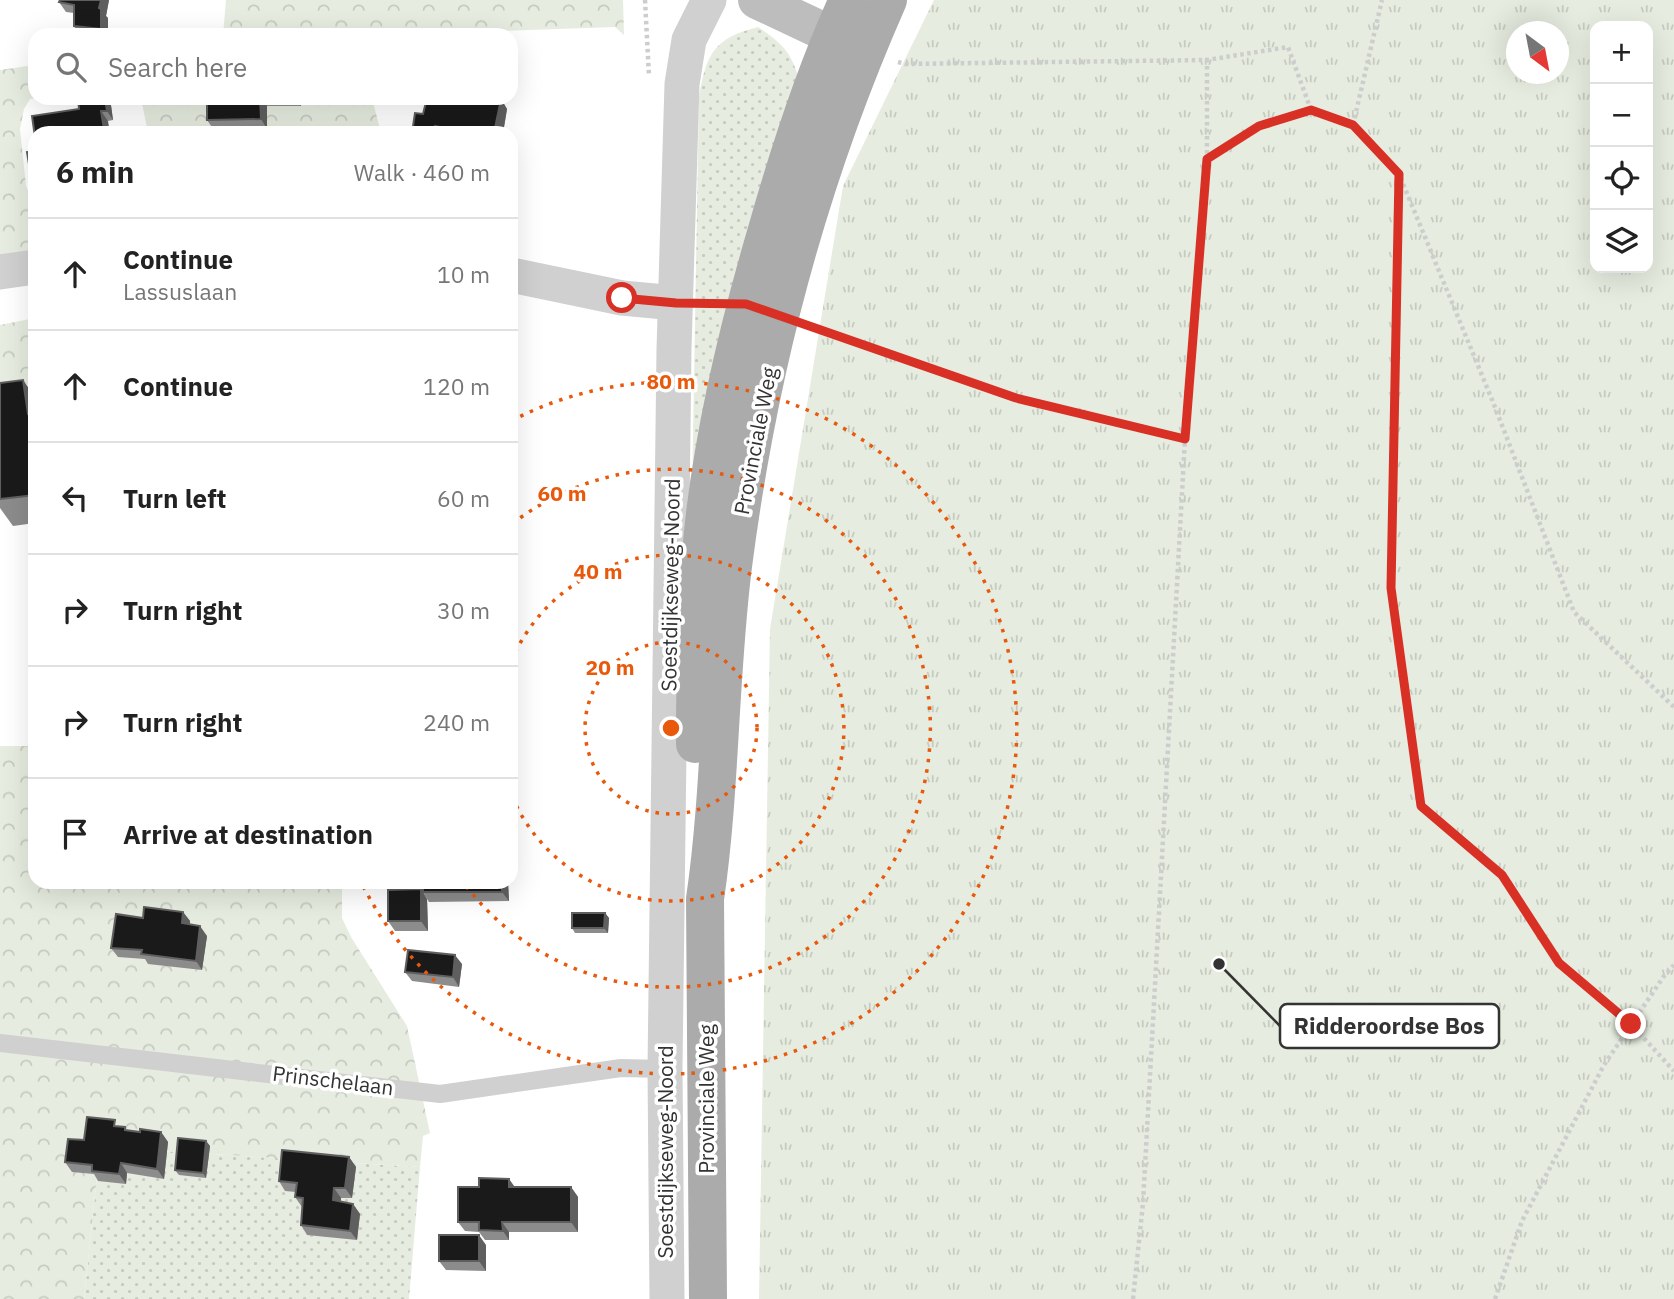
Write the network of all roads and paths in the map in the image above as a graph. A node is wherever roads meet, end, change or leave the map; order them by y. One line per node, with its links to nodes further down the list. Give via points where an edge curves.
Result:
1 (645, 0): 10 (path)
2 (709, 0): 18 (street, Soestdijkseweg-Noord, via 689,40 682,84)
3 (757, 0): 7 (main road)
4 (848, 0): 7 (main road, Provinciale Weg)
5 (888, 0): 7 (main road, Provinciale Weg)
6 (1382, 0): 12 (path)
7 (848, 44): 19 (main road, Provinciale Weg, via 824,160); 22 (main road, Provinciale Weg, via 790,150 746,304 714,451 701,553 695,708 695,835)
8 (1207, 60): 9 (path); 11 (path, via 1288,47); 13 (path)
9 (905, 64)
10 (649, 84)
11 (1311, 110): 12 (path); 13 (path, via 1259,126)
12 (1353, 125): 14 (path)
13 (1207, 159): 20 (path)
14 (1399, 174): 21 (path, via 1574,612); 24 (path, via 1391,588 1421,806 1502,875 1559,963)
15 (28, 268): 16 (street)
16 (0, 272)
17 (518, 276): 18 (street, via 622,298)
18 (676, 303): 26 (street, Soestdijkseweg-Noord)
19 (781, 314): 20 (path, via 1016,398); 22 (main road, Provinciale Weg, via 752,443 733,568 714,836)
20 (1185, 439): 30 (path, via 1144,1189)
21 (1674, 707)
22 (705, 900): 29 (main road, Provinciale Weg)
23 (1674, 965): 24 (path)
24 (1631, 1024): 27 (path); 31 (path, via 1604,1065 1522,1221)
25 (0, 1043): 26 (lane, Prinschelaan, via 440,1094 621,1068)
26 (665, 1069): 28 (street, Soestdijkseweg-Noord)
27 (1674, 1071)
28 (667, 1299)
29 (708, 1299)
30 (1133, 1299)
31 (1496, 1299)

